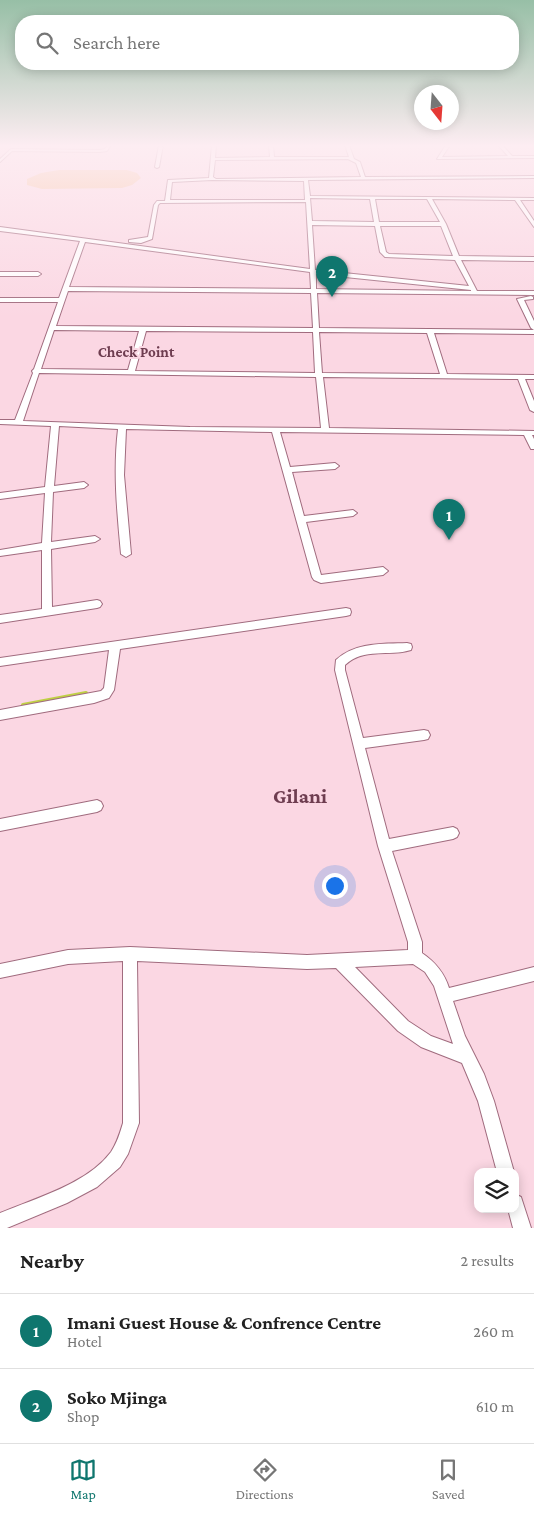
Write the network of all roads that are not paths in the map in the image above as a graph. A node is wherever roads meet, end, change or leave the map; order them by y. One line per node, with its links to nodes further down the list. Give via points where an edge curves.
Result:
1 (159, 202): 12 (street, via 150,238)
2 (307, 202): 6 (street)
3 (373, 202): 7 (street)
4 (431, 202): 8 (street)
5 (518, 202): 9 (street)
6 (310, 223): 7 (street); 15 (street)
7 (377, 224): 8 (street); 13 (street, via 383,252 387,256)
8 (443, 224): 13 (street)
9 (534, 225)
10 (0, 230): 11 (street)
11 (83, 240): 12 (street); 18 (street)
12 (99, 242): 15 (street)
13 (457, 258): 14 (street); 19 (street)
14 (534, 259)
15 (312, 271): 19 (street); 20 (street)
16 (0, 274): 17 (street)
17 (38, 274)
18 (65, 289): 20 (street); 24 (street)
19 (474, 290): 20 (street); 21 (street)
20 (313, 292): 27 (street)
21 (534, 293)
22 (534, 298): 28 (street, via 520,299)
23 (0, 300): 24 (street)
24 (61, 300): 25 (street)
25 (52, 328): 26 (street); 30 (street)
26 (143, 329): 27 (street); 31 (street)
27 (316, 330): 29 (street); 32 (street)
28 (534, 330): 29 (street)
29 (430, 332): 33 (street)
30 (36, 372): 31 (street); 37 (street)
31 (130, 372): 32 (street)
32 (318, 375): 33 (street); 42 (street)
33 (444, 375): 34 (street)
34 (520, 376): 35 (street); 36 (street)
35 (534, 376)
36 (534, 410)
37 (19, 421): 38 (street); 39 (street)
38 (0, 422)
39 (55, 424): 40 (street); 48 (street)
40 (122, 427): 41 (street); 55 (street, via 120,472)
41 (276, 431): 42 (street); 46 (street)
42 (325, 431): 43 (street)
43 (530, 433): 44 (street)
44 (534, 447)
45 (335, 466): 46 (street)
46 (289, 470): 51 (street)
47 (84, 485): 48 (street)
48 (48, 490): 49 (street); 53 (street)
49 (0, 496)
50 (353, 513): 51 (street)
51 (301, 520): 56 (street, via 317,577)
52 (95, 539): 53 (street)
53 (45, 548): 54 (street); 58 (street)
54 (0, 553)
55 (126, 554)
56 (383, 571)
57 (97, 604): 58 (street)
58 (47, 612): 60 (street)
59 (346, 612): 61 (street)
60 (0, 619)
61 (115, 645): 63 (street); 64 (street, via 109,690 105,695)
62 (407, 647): 66 (street, via 356,652 340,663)
63 (0, 662)
64 (0, 715)
65 (424, 735): 66 (street)
66 (358, 744): 70 (street)
67 (97, 806): 68 (street)
68 (0, 825)
69 (453, 833): 70 (street)
70 (384, 846): 72 (street, via 416,942)
71 (130, 954): 73 (street); 74 (street, via 68,958); 80 (street, via 131,1123 116,1160 86,1184)
72 (416, 957): 73 (street); 76 (street, via 434,972)
73 (339, 961): 77 (street, via 403,1026 426,1042)
74 (0, 971)
75 (534, 974): 76 (street)
76 (445, 996): 77 (street, via 458,1039)
77 (468, 1058): 78 (street, via 486,1101)
78 (505, 1168)
79 (518, 1213): 81 (street)
80 (0, 1222)
81 (522, 1228)

